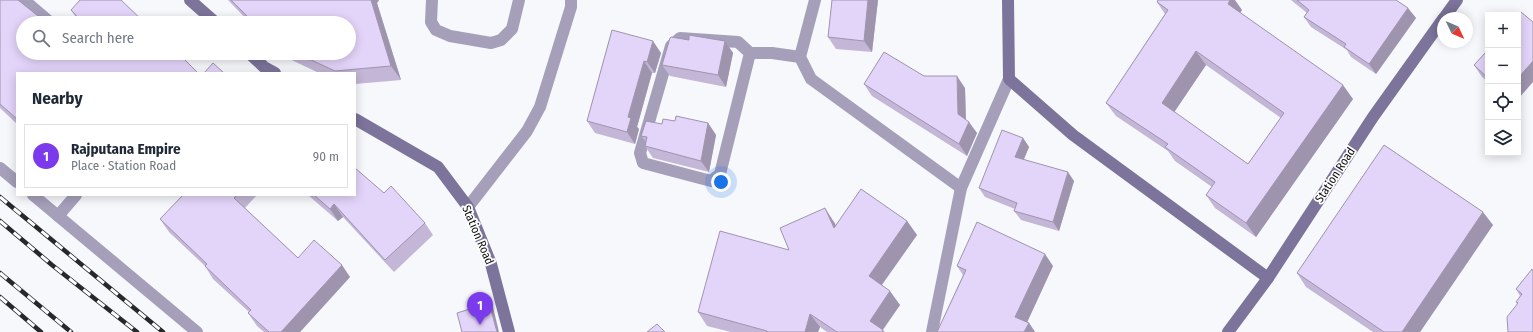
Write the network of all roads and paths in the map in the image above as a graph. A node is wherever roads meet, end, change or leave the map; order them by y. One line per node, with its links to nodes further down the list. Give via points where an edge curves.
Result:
1 (24, 0): 10 (street)
2 (190, 0): 11 (street)
3 (432, 0): 4 (street, via 431,22 436,30 450,36 492,42 501,40 512,29)
4 (519, 0)
5 (571, 0): 24 (street, via 540,107 527,131)
6 (815, 0): 14 (street)
7 (1008, 0): 17 (street)
8 (1457, 0): 9 (street, Station Road)
9 (1448, 12)
10 (43, 16)
11 (208, 16)
12 (1437, 27): 26 (street, Station Road, via 1373,117)
13 (750, 53): 13 (street, via 720,174 711,181 643,163 640,153 671,46 680,38 738,42); 14 (street)
14 (800, 57): 21 (street, via 811,79)
15 (256, 60): 16 (street)
16 (273, 72)
17 (1009, 79): 21 (street); 26 (street, via 1073,134)
18 (356, 120): 24 (street, Station Road, via 438,167)
19 (0, 168): 20 (street)
20 (16, 181)
21 (961, 188): 29 (street)
22 (34, 196): 25 (street)
23 (75, 196): 25 (street)
24 (468, 207): 28 (street, Station Road, via 491,264)
25 (58, 216): 27 (street)
26 (1268, 278): 30 (street, Station Road)
27 (197, 332)
28 (509, 332)
29 (932, 332)
30 (1228, 332)

